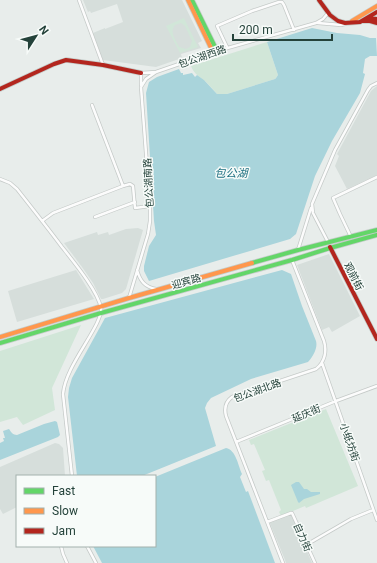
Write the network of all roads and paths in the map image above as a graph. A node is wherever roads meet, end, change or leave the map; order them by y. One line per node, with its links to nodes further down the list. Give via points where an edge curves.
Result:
1 (79, 0): 17 (street)
2 (188, 0): 16 (main road)
3 (192, 0): 16 (main road)
4 (319, 0): 7 (main road)
5 (377, 6): 10 (main road)
6 (377, 12): 8 (main road)
7 (328, 13): 11 (street, 包公湖西路); 12 (main road, via 338,21)
8 (368, 18): 9 (main road); 10 (main road)
9 (377, 19)
10 (359, 20): 12 (main road); 13 (main road)
11 (316, 23): 12 (street); 14 (street, 包公湖西路)
12 (348, 23)
13 (377, 23)
14 (294, 30): 15 (street, 包公湖西路); 15 (street, via 284,5 279,2 218,26)
15 (228, 47): 16 (street, 包公湖西路)
16 (215, 51): 18 (street, 包公湖西路)
17 (103, 65): 19 (main road); 22 (main road, via 64,60)
18 (156, 72): 19 (street, 包公湖西路); 21 (street, via 147,77)
19 (141, 73): 21 (street, 包公湖南路)
20 (377, 83): 28 (street, via 368,90 339,143)
21 (142, 87): 29 (street, 包公湖南路)
22 (0, 89)
23 (92, 104): 26 (street)
24 (377, 177): 34 (street, via 333,198)
25 (0, 180): 31 (street, via 13,185)
26 (123, 186): 27 (street, via 133,186); 31 (street, via 52,213)
27 (135, 202): 29 (street, via 135,208); 30 (street)
28 (312, 204): 35 (street, via 313,213); 37 (street)
29 (150, 206): 39 (street, 包公湖南路, via 148,234)
30 (95, 218)
31 (42, 221): 42 (street, via 82,273)
32 (377, 230): 34 (main road, 迎宾路)
33 (377, 235): 36 (main road, 迎宾路)
34 (351, 237): 35 (main road, 迎宾路)
35 (328, 242): 36 (main road, 观前街); 37 (main road, 迎宾路)
36 (330, 248): 38 (main road, 迎宾路); 44 (main road, 观前街)
37 (298, 250): 40 (main road, 迎宾路)
38 (292, 260): 43 (main road, 迎宾路); 48 (street, via 324,341 326,353)
39 (137, 270): 40 (street, via 144,284); 41 (street, 包公湖南路)
40 (159, 290): 41 (main road, 迎宾路)
41 (129, 298): 42 (main road, 迎宾路)
42 (101, 307): 43 (street); 45 (main road, 迎宾路)
43 (101, 313): 47 (main road, 迎宾路); 52 (street, via 64,387)
44 (375, 331): 46 (main road, 观前街)
45 (0, 337)
46 (377, 339)
47 (0, 343)
48 (322, 363): 50 (street, 小纸坊街); 51 (street, 包公湖北路, via 316,369 229,400 225,405 225,412)
49 (377, 386): 50 (street, 延庆街)
50 (336, 401): 51 (street, 延庆街); 53 (street, 小纸坊街)
51 (236, 442): 55 (street, 包公湖北路)
52 (72, 475)
53 (373, 510): 54 (street, 小纸坊街); 56 (street, via 351,519)
54 (377, 520)
55 (267, 522): 56 (street, 自力街, via 291,512); 61 (street, 包公湖北路)
56 (306, 545): 62 (street, 自力街)
57 (61, 547): 59 (street)
58 (88, 547): 60 (street)
59 (68, 563)
60 (96, 563)
61 (283, 563)
62 (314, 563)

